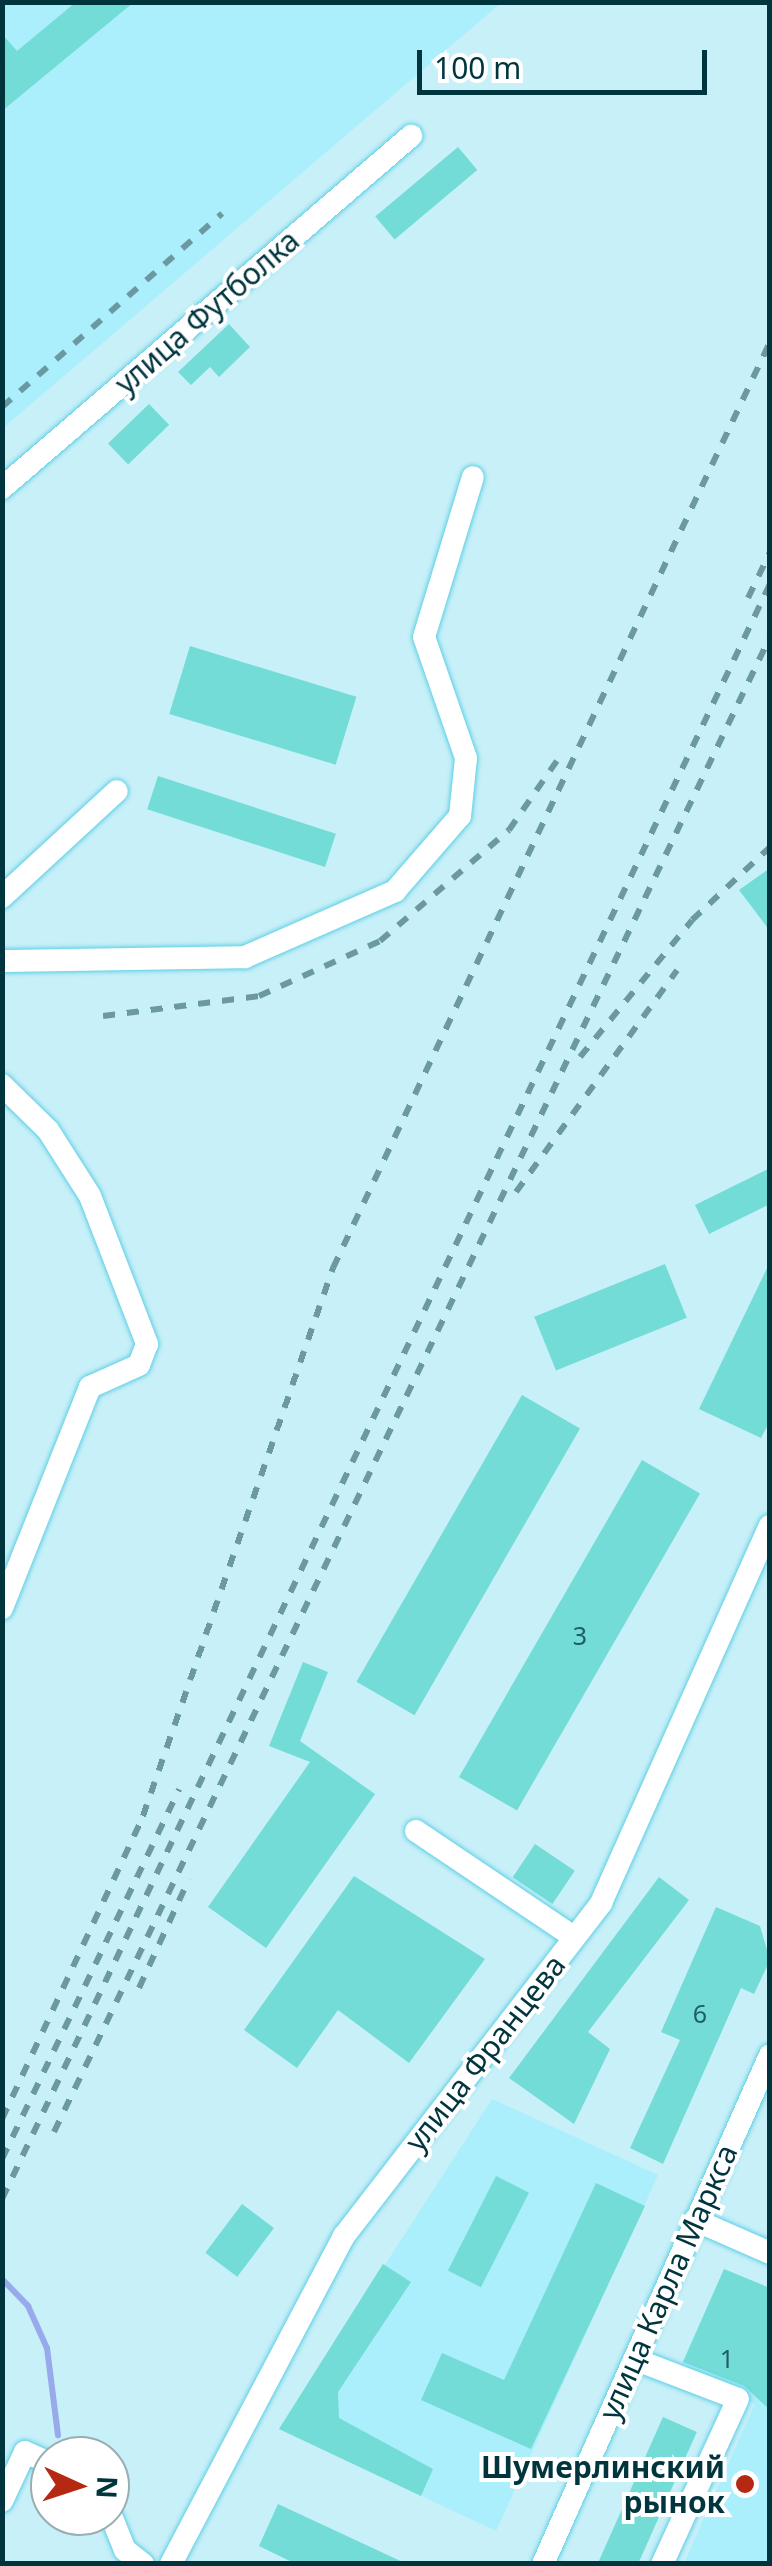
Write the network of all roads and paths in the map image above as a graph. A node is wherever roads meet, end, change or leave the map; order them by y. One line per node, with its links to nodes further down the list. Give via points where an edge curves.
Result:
1 (411, 136): 3 (street, улица Футболка)
2 (473, 477): 6 (street, via 424,637 466,758 460,816 395,891 245,957)
3 (2, 488)
4 (117, 792): 5 (street)
5 (2, 897)
6 (2, 961)
7 (2, 1086): 9 (street, via 48,1130 90,1196 147,1344 139,1365 90,1388)
8 (768, 1533): 11 (street, улица Францева, via 601,1902)
9 (2, 1608)
10 (416, 1830): 11 (street)
11 (574, 1938): 20 (street, улица Францева, via 344,2236)
12 (770, 2055): 13 (street, улица Карла Маркса)
13 (695, 2220): 14 (street); 15 (street, улица Карла Маркса)
14 (770, 2253)
15 (634, 2359): 21 (street, улица Карла Маркса); 22 (street, via 738,2399)
16 (30, 2454): 17 (street)
17 (2, 2501)
18 (119, 2536): 19 (street)
19 (144, 2564)
20 (171, 2564)
21 (543, 2564)
22 (662, 2564)

